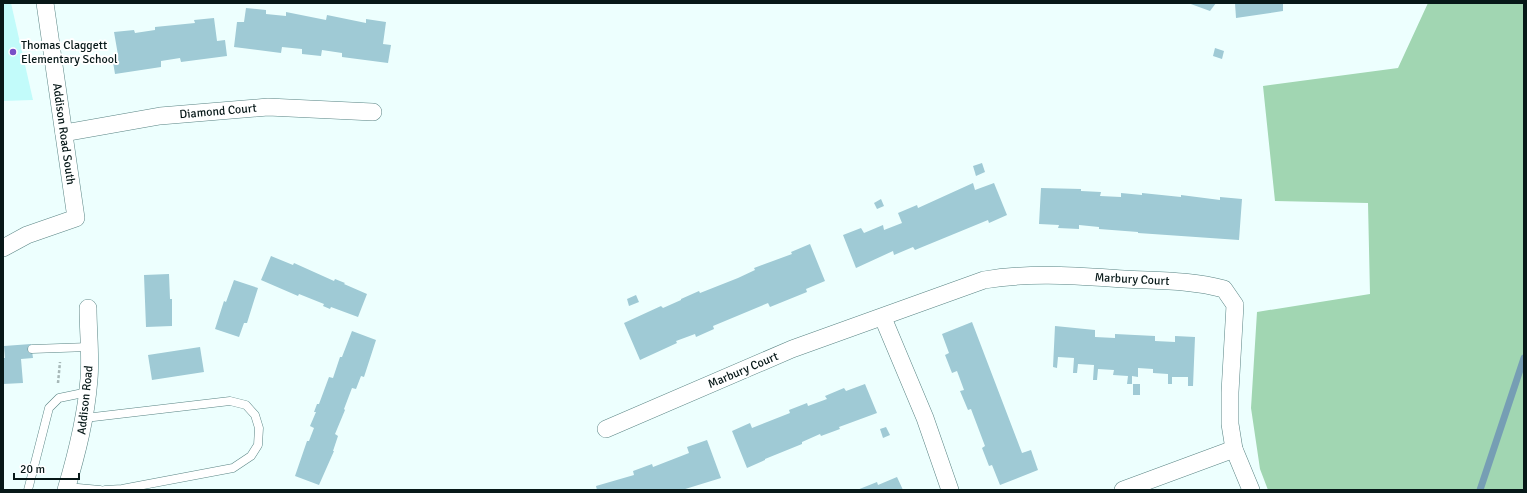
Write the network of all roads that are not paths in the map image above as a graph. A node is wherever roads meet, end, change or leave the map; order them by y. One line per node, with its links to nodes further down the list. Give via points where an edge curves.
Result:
1 (45, 3): 3 (street, Addison Road South)
2 (373, 112): 3 (street, Diamond Court, via 268,107 160,116)
3 (64, 133): 4 (street, Addison Road South, via 76,218 27,235)
4 (3, 248)
5 (88, 308): 7 (street, Addison Road)
6 (883, 318): 11 (street, Marbury Court, via 785,352); 12 (street, Marbury Court, via 984,280 1011,275 1199,283 1224,290 1235,305 1230,392 1230,424); 17 (street, via 925,418)
7 (89, 347): 8 (lane); 9 (street, Addison Road)
8 (32, 349)
9 (88, 392): 10 (street, Addison Road); 14 (lane, via 59,398 49,408)
10 (85, 418): 13 (street, Addison Road, via 80,445); 16 (lane, via 230,401 246,405 255,414 259,428 258,445 251,456 233,468)
11 (606, 429)
12 (1234, 449): 18 (street); 19 (street, Marbury Court)
13 (66, 489): 15 (lane)
14 (28, 490)
15 (100, 490)
16 (105, 490)
17 (950, 490)
18 (1122, 490)
19 (1251, 490)

